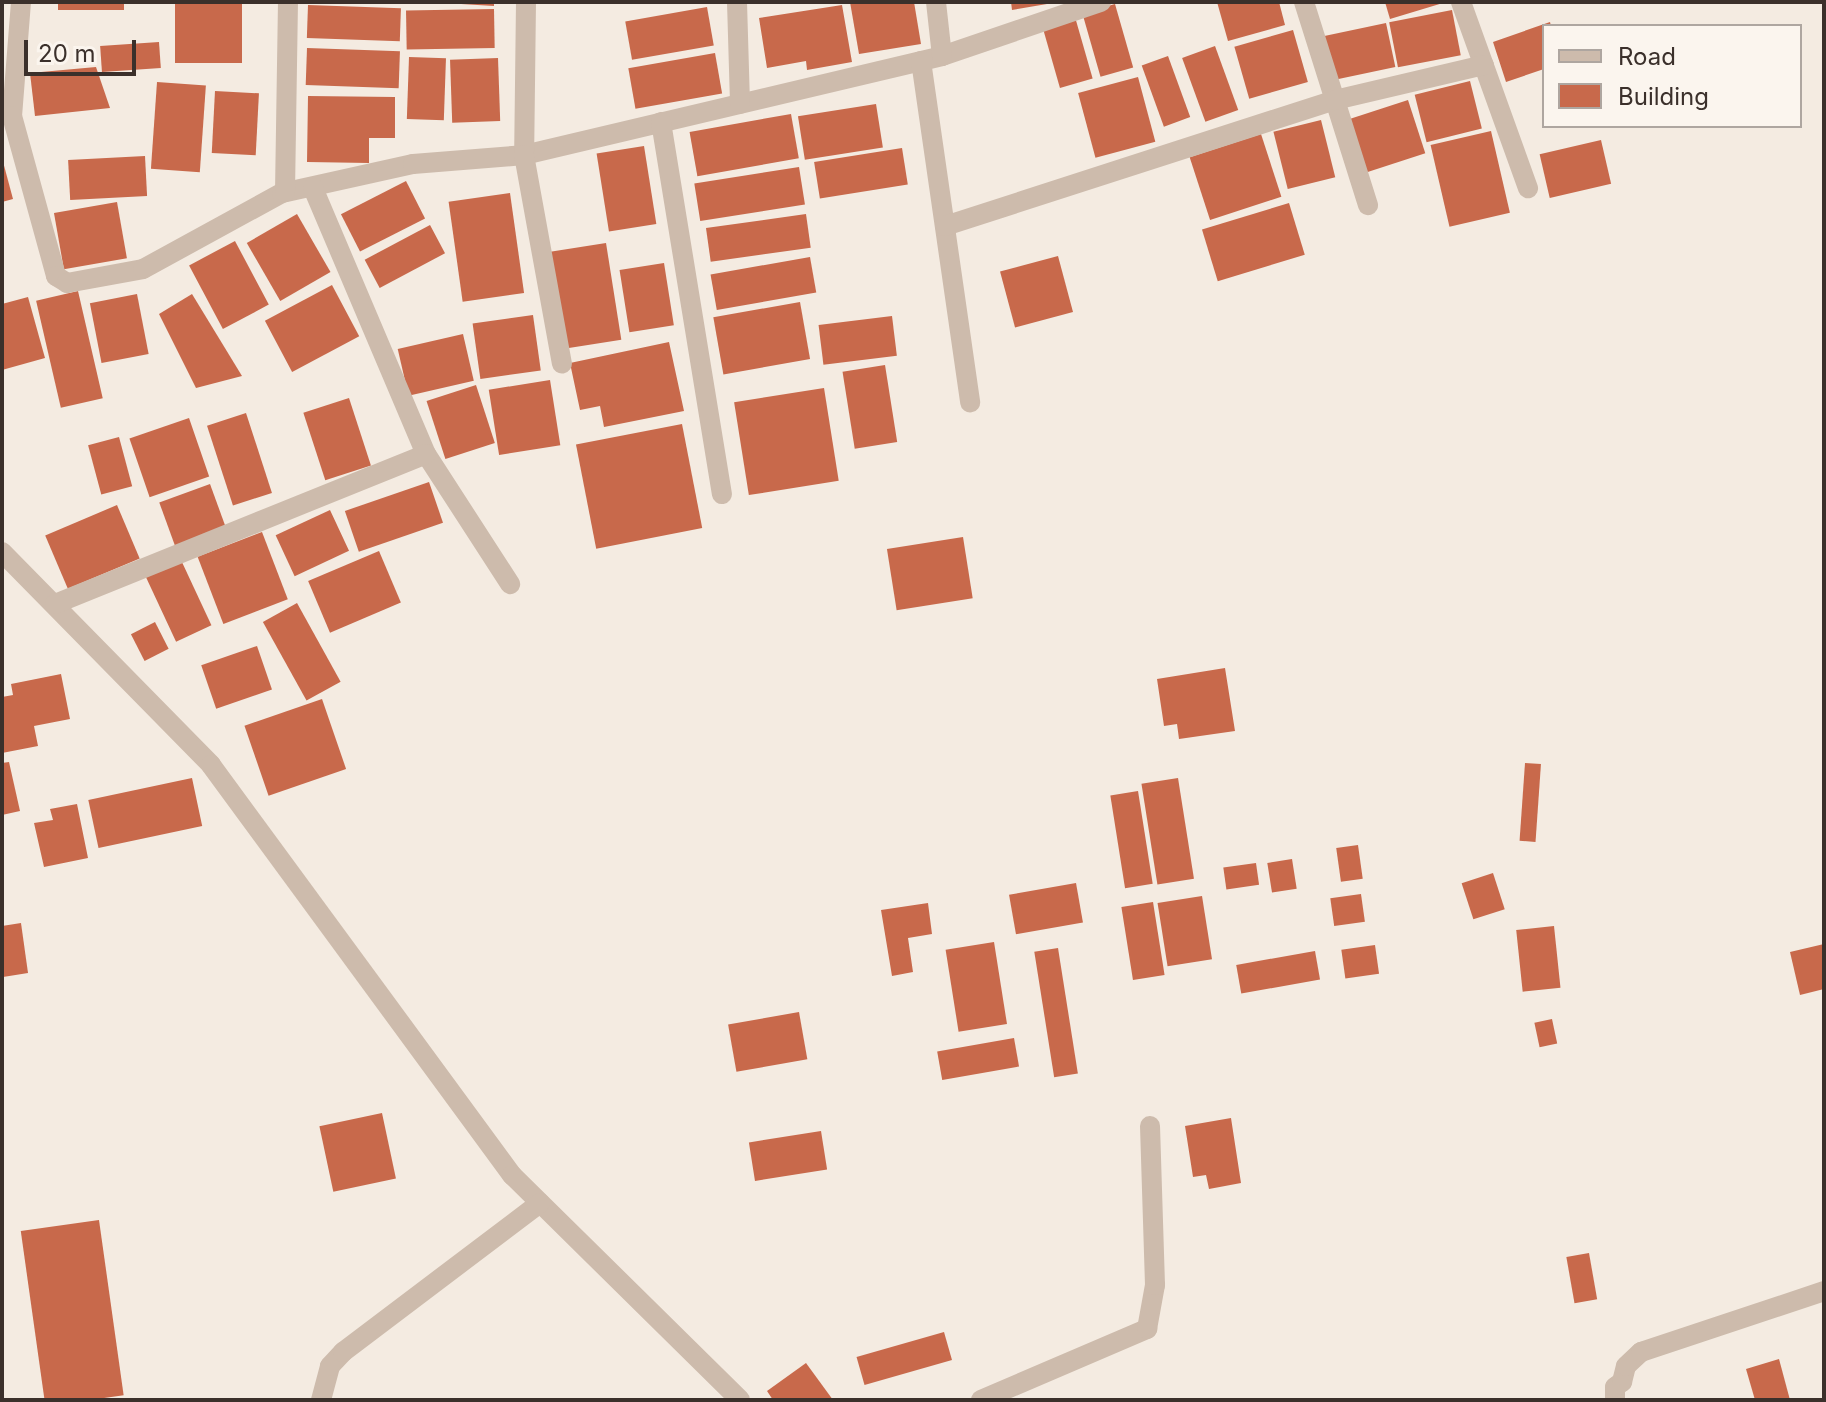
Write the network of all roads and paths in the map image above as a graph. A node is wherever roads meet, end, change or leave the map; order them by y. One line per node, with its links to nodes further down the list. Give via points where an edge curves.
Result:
1 (21, 2): 14 (street)
2 (288, 2): 19 (street)
3 (526, 2): 16 (street)
4 (737, 2): 13 (street)
5 (936, 2): 9 (street)
6 (1101, 2): 9 (street)
7 (1304, 2): 12 (street)
8 (1461, 2): 11 (street)
9 (942, 56): 10 (street)
10 (921, 61): 13 (street); 21 (street)
11 (1484, 65): 12 (street); 18 (street)
12 (1335, 100): 20 (street); 21 (street)
13 (740, 104): 15 (street)
14 (7, 118): 19 (street, via 56,276 63,282 143,269)
15 (661, 122): 16 (street); 25 (street)
16 (524, 155): 17 (street, via 413,164); 22 (street)
17 (313, 188): 19 (street); 24 (street)
18 (1528, 188)
19 (285, 192)
20 (1368, 205)
21 (945, 226): 23 (street)
22 (562, 364)
23 (970, 402)
24 (426, 454): 27 (street); 28 (street)
25 (722, 494)
26 (2, 552): 28 (street)
27 (510, 584)
28 (55, 604): 30 (street, via 211,765 512,1175)
29 (1150, 1126): 34 (street, via 1155,1285 1147,1329)
30 (540, 1203): 32 (street, via 343,1352 330,1366); 33 (street)
31 (1824, 1291): 35 (street, via 1641,1352 1626,1366 1615,1387)
32 (321, 1400)
33 (740, 1400)
34 (981, 1400)
35 (1615, 1400)

